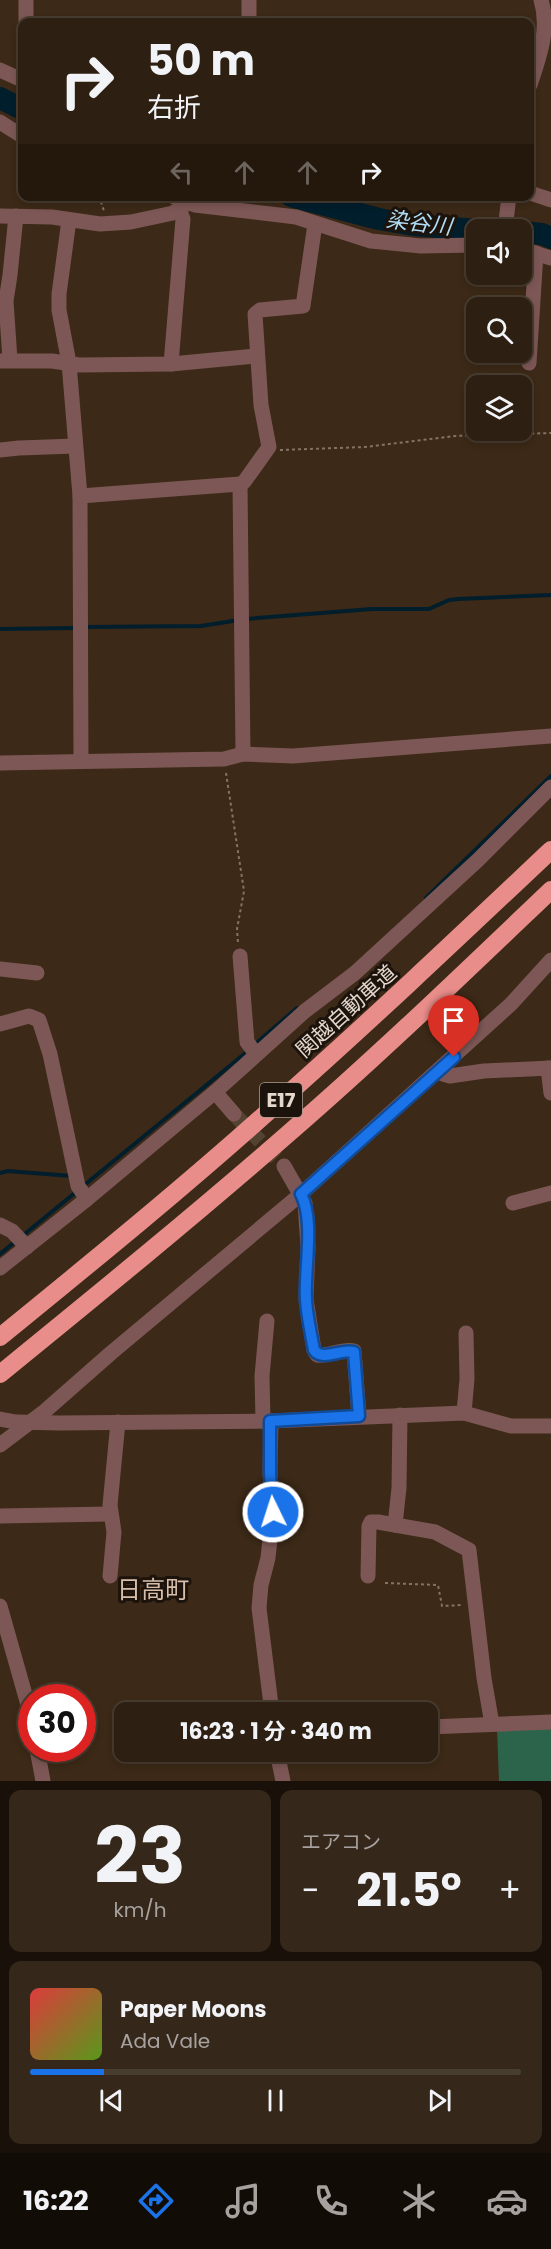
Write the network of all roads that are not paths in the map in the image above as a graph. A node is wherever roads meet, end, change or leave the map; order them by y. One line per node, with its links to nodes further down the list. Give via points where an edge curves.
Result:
1 (26, 0): 4 (street)
2 (249, 0): 5 (street)
3 (541, 0): 7 (street, via 542,51)
4 (26, 18)
5 (249, 18)
6 (0, 70): 8 (street)
7 (534, 74)
8 (18, 78)
9 (0, 122): 10 (street)
10 (18, 133)
11 (534, 194): 12 (street)
12 (551, 200)
13 (184, 201): 17 (street, via 173,213 130,222 99,224); 18 (street, via 282,214); 25 (street)
14 (508, 201): 16 (street)
15 (8, 216): 17 (street); 23 (street)
16 (506, 219)
17 (69, 220): 24 (street, via 59,310)
18 (315, 224): 19 (street, via 371,242); 22 (street, via 303,306 257,311)
19 (466, 245)
20 (536, 253): 21 (street)
21 (532, 316)
22 (256, 356): 25 (street); 28 (street, via 269,447)
23 (5, 360): 24 (street)
24 (69, 363): 25 (street); 26 (street)
25 (171, 364)
26 (75, 446): 27 (street); 29 (street)
27 (0, 450)
28 (240, 484): 29 (street); 31 (street)
29 (80, 496): 32 (street)
30 (551, 736): 31 (street, via 293,756)
31 (243, 754): 32 (street, via 224,759)
32 (81, 760): 33 (street)
33 (0, 763)
34 (551, 787): 42 (street, via 355,973)
35 (551, 850): 58 (highway, 関越自動車道 / E17, via 270,1110)
36 (551, 890): 59 (highway, E17, via 290,1132)
37 (240, 956): 42 (street, via 247,1042)
38 (551, 960): 44 (street, via 511,1004)
39 (0, 969): 40 (street)
40 (37, 973)
41 (0, 1024): 51 (street, via 29,1016 39,1020 78,1186)
42 (255, 1054): 45 (street)
43 (549, 1068): 44 (street, via 450,1076); 46 (street)
44 (440, 1070): 50 (street)
45 (215, 1092): 47 (street); 51 (street)
46 (551, 1093)
47 (234, 1114)
48 (284, 1166): 50 (street)
49 (551, 1193): 52 (street)
50 (301, 1194): 62 (street, via 308,1247 306,1299 314,1350 321,1356 354,1352); 65 (street)
51 (87, 1199): 54 (street)
52 (513, 1203)
53 (0, 1225): 54 (street)
54 (27, 1247): 55 (street)
55 (0, 1268)
56 (267, 1322): 64 (street, via 262,1377)
57 (466, 1333): 60 (street)
58 (0, 1337)
59 (0, 1374)
60 (464, 1413): 61 (street); 67 (street, via 511,1426)
61 (400, 1415): 62 (street); 71 (street)
62 (359, 1416): 64 (street)
63 (0, 1419): 65 (street)
64 (267, 1421): 66 (street); 76 (street, via 273,1512 258,1608)
65 (31, 1422): 66 (street); 68 (street)
66 (118, 1422): 69 (street)
67 (551, 1426)
68 (0, 1445)
69 (110, 1514): 70 (street); 72 (street, via 114,1532)
70 (0, 1516)
71 (395, 1525): 73 (street, via 374,1521 369,1524); 78 (street, via 435,1532 469,1550)
72 (110, 1576)
73 (368, 1576)
74 (0, 1606): 75 (street)
75 (22, 1684)
76 (271, 1702)
77 (551, 1722): 78 (street)
78 (492, 1724): 79 (street)
79 (438, 1727)
80 (39, 1762): 82 (street)
81 (279, 1762): 83 (street)
82 (43, 1781)
83 (283, 1781)

